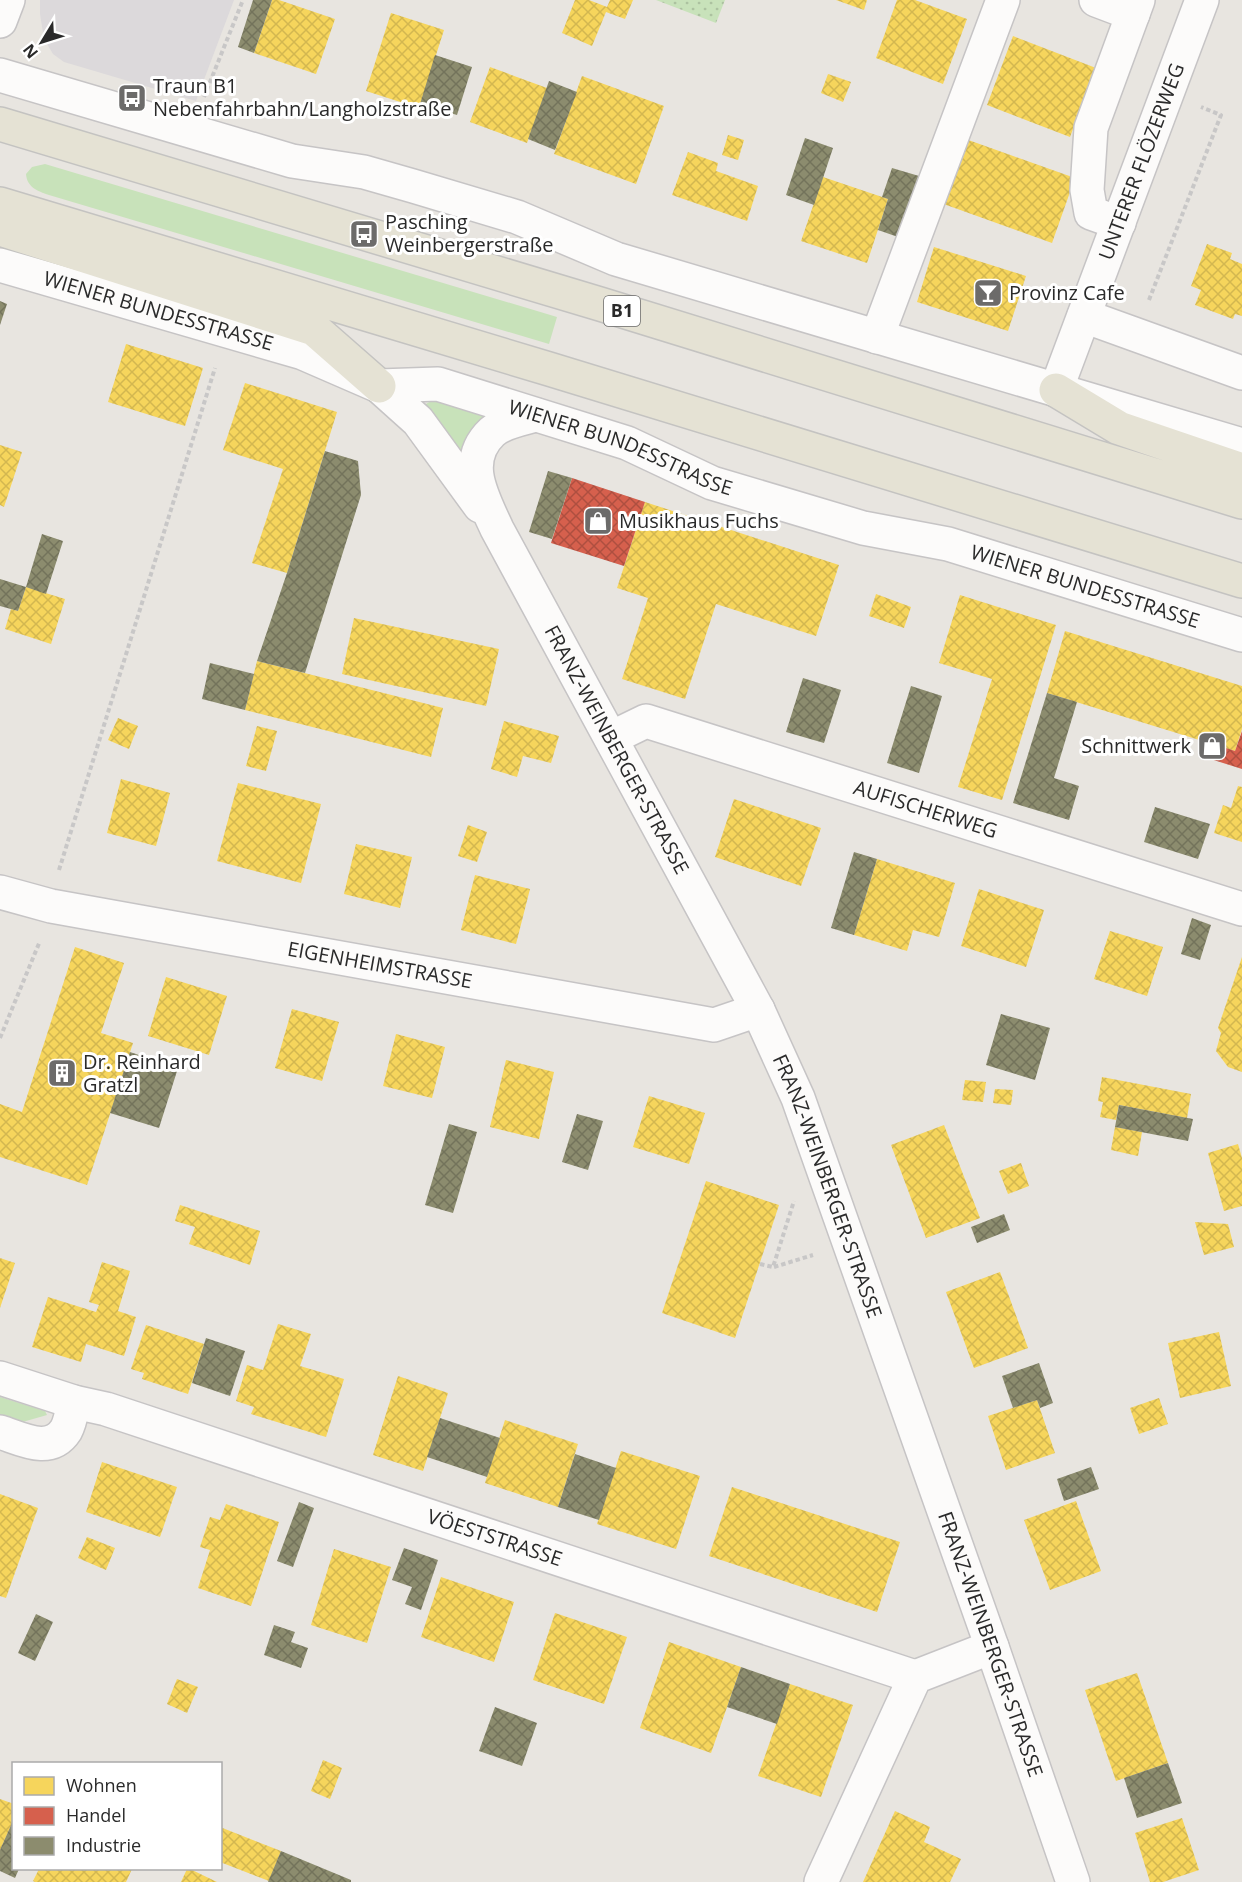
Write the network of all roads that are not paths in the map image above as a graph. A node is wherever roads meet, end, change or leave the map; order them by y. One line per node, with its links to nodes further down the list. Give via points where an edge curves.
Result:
1 (8, 0): 6 (street)
2 (1003, 0): 14 (street)
3 (1096, 0): 5 (street)
4 (1202, 0): 10 (street, UNTERER FLÖZERWEG)
5 (1135, 7): 10 (street, via 1091,128 1087,190 1091,213)
6 (0, 21)
7 (0, 75): 14 (street, via 292,161 364,172 517,217 616,259)
8 (0, 124): 21 (main road, B1)
9 (0, 204): 23 (main road)
10 (1119, 223): 13 (street, UNTERER FLÖZERWEG)
11 (0, 229): 16 (main road, via 314,329)
12 (0, 266): 16 (street, WIENER BUNDESSTRASSE, via 303,353)
13 (1084, 316): 15 (street); 17 (street, UNTERER FLÖZERWEG)
14 (877, 337): 17 (street)
15 (1242, 373)
16 (379, 386): 18 (street, WIENER BUNDESSTRASSE, via 438,384); 22 (street, FRANZ-WEINBERGER-STRASSE, via 418,421)
17 (1056, 390): 19 (street); 20 (main road, via 1119,428)
18 (536, 415): 22 (street, FRANZ-WEINBERGER-STRASSE, via 492,432 479,451 479,487); 24 (street, WIENER BUNDESSTRASSE, via 627,443 712,483 863,528 948,544)
19 (1242, 445)
20 (1242, 470)
21 (1242, 502)
22 (496, 529): 25 (street, FRANZ-WEINBERGER-STRASSE)
23 (1242, 581)
24 (1242, 634)
25 (611, 738): 27 (street, AUFISCHERWEG, via 646,721); 28 (street, FRANZ-WEINBERGER-STRASSE)
26 (0, 892): 28 (street, EIGENHEIMSTRASSE, via 51,906 714,1025)
27 (1242, 909)
28 (758, 1010): 32 (street, FRANZ-WEINBERGER-STRASSE, via 798,1098)
29 (0, 1378): 30 (street, VÖESTSTRASSE)
30 (74, 1402): 31 (street, via 67,1429 57,1441 42,1445); 33 (street, VÖESTSTRASSE, via 106,1409)
31 (0, 1432)
32 (992, 1647): 33 (street); 35 (street, FRANZ-WEINBERGER-STRASSE)
33 (915, 1677): 34 (street)
34 (821, 1882)
35 (1073, 1882)

